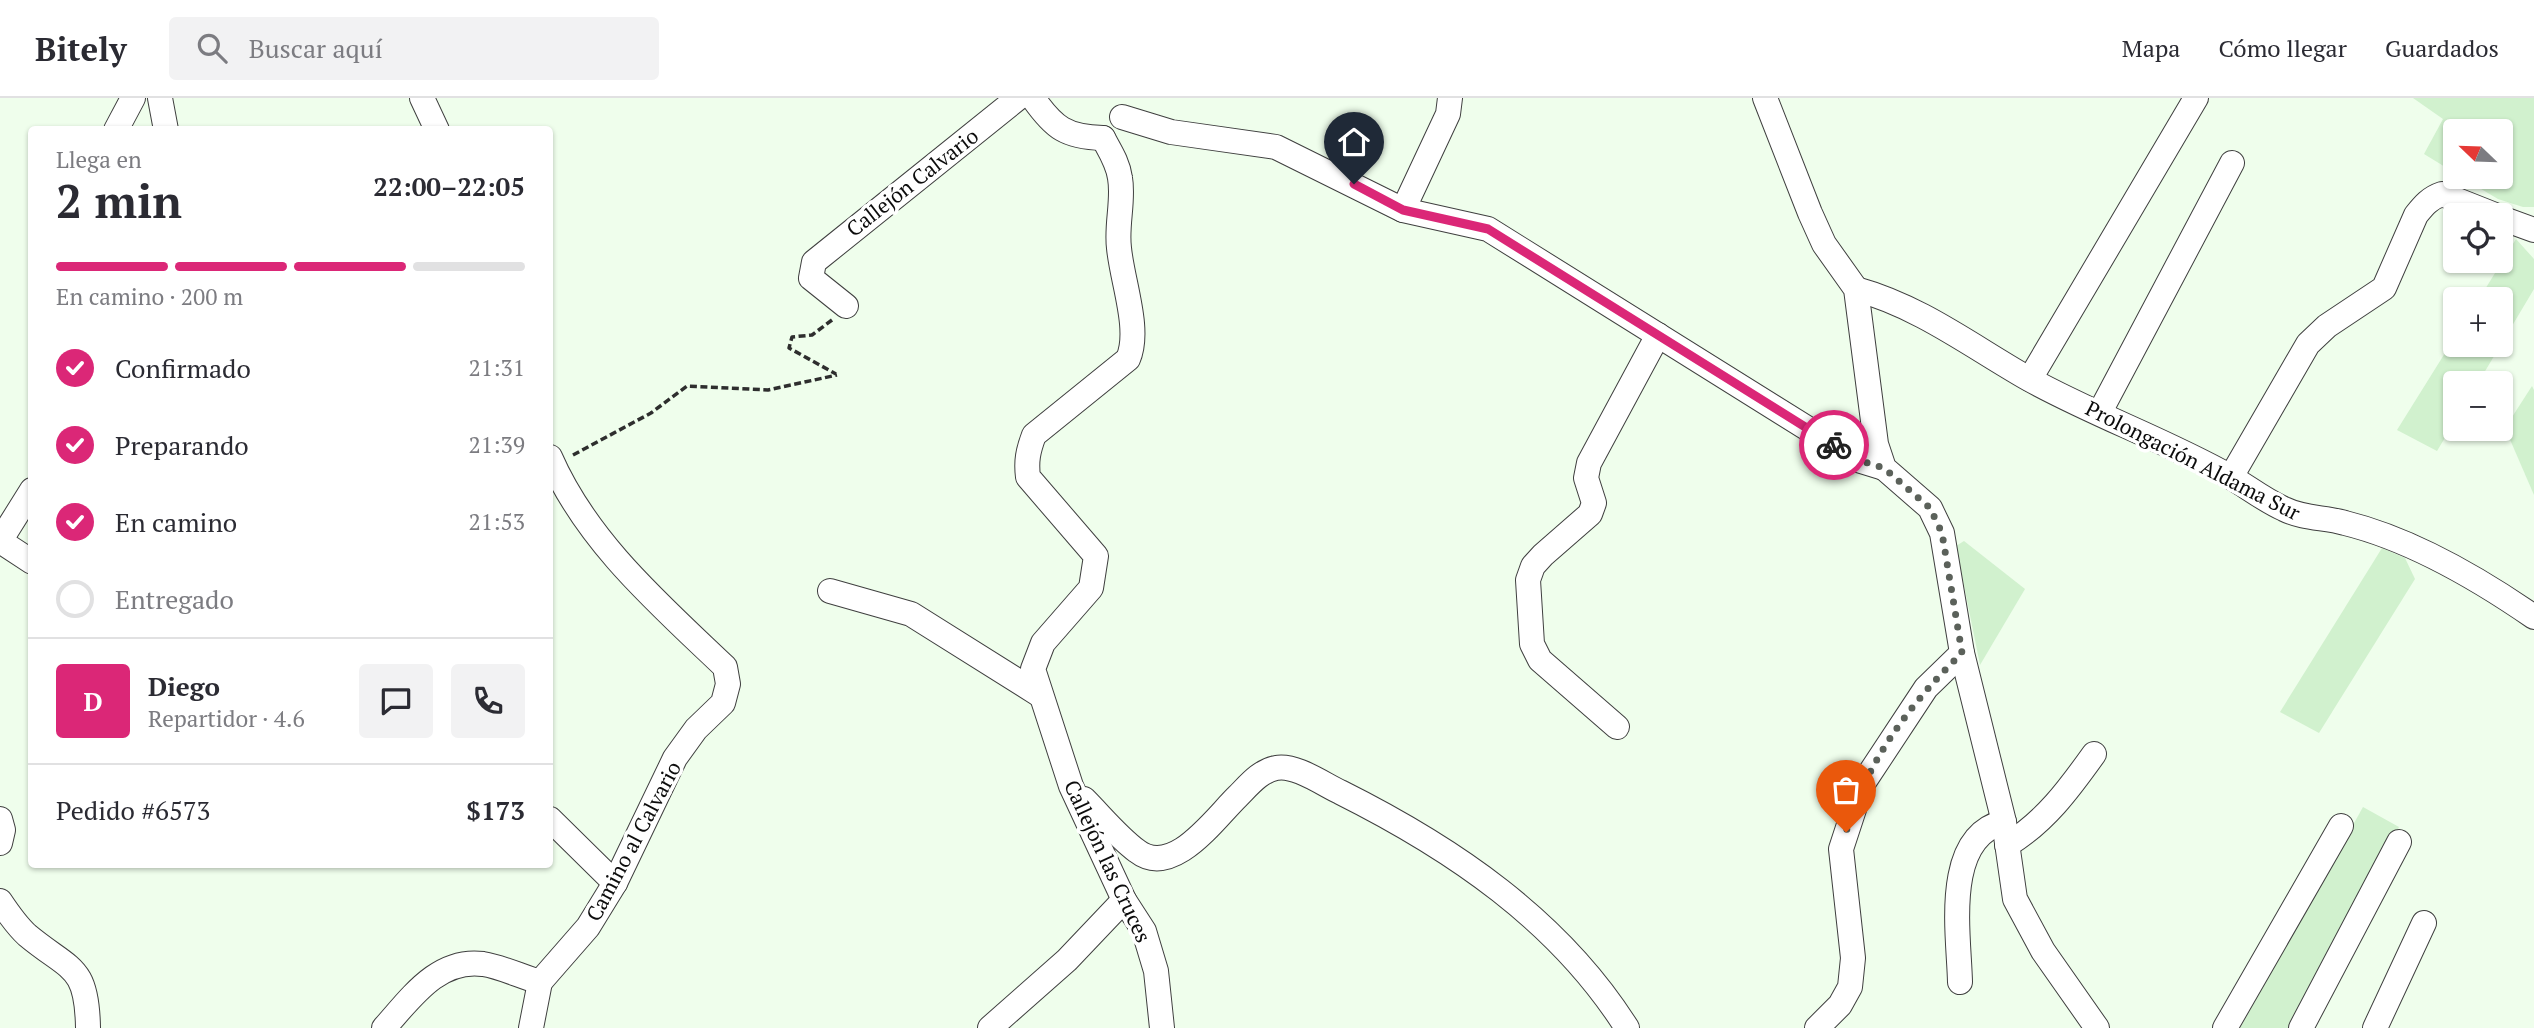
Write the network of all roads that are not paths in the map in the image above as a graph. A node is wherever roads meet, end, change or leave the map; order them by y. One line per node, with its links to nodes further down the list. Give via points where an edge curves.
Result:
1 (133, 98): 10 (street)
2 (160, 98): 11 (street)
3 (422, 98): 12 (street)
4 (1018, 98): 20 (street, Callejón Calvario, via 823,252 810,270 811,278)
5 (1032, 98): 13 (street, via 1060,130)
6 (1450, 98): 16 (street, via 1448,114)
7 (1765, 98): 19 (street, via 1824,244)
8 (2196, 98): 22 (street)
9 (1128, 107): 13 (street); 16 (street, via 1171,132 1276,147)
10 (118, 126)
11 (165, 126)
12 (435, 126)
13 (1103, 138): 34 (street, Callejón las Cruces, via 1121,180 1118,247 1133,347 1128,359 1034,435 1028,449 1032,483 1096,556 1091,588 1035,657 1033,669)
14 (2232, 163): 23 (street)
15 (2465, 203): 26 (street, via 2442,194 2423,206 2384,288 2308,344)
16 (1403, 210): 21 (street, via 1488,229)
17 (2513, 222): 18 (street)
18 (2534, 230)
19 (1856, 289): 22 (street, Prolongación Aldama Sur, via 1892,299 1934,320); 25 (street, via 1876,444)
20 (846, 306)
21 (1658, 335): 25 (street, via 1858,460); 35 (street, via 1589,463 1586,478 1594,503 1590,514 1543,555 1528,580 1532,644 1540,660)
22 (2030, 379): 23 (street, Prolongación Aldama Sur)
23 (2100, 412): 26 (street, Prolongación Aldama Sur)
24 (553, 464): 44 (street, Camino al Calvario, via 594,533 637,583 725,667 728,684 723,703 696,729 676,758)
25 (1884, 468): 33 (street, via 1930,508 1942,533)
26 (2231, 477): 32 (street, Prolongación Aldama Sur, via 2286,510 2344,522 2436,558 2491,587)
27 (28, 494): 28 (street)
28 (7, 512): 29 (street)
29 (0, 541): 30 (street)
30 (28, 559)
31 (830, 591): 34 (street, via 911,614)
32 (2534, 617)
33 (1962, 653): 41 (street); 56 (street, via 1926,688 1862,785 1841,849 1853,958 1850,987)
34 (1040, 695): 37 (street, Callejón las Cruces)
35 (1618, 727)
36 (2095, 754): 41 (street, via 2060,801 2029,832)
37 (1072, 786): 45 (street, Callejón las Cruces); 55 (street, via 1139,853 1161,860 1182,852 1257,776 1278,767 1302,773 1398,821 1515,899 1605,993)
38 (0, 819): 43 (street)
39 (553, 822): 44 (street)
40 (2341, 826): 58 (street)
41 (2006, 834): 49 (street, via 1992,824 1961,865); 57 (street, via 2015,899 2043,951)
42 (2399, 842): 59 (street)
43 (0, 843)
44 (615, 883): 48 (street, Camino al Calvario, via 588,927)
45 (1124, 900): 53 (street, via 1067,960); 54 (street, Callejón las Cruces, via 1144,931 1156,971)
46 (0, 901): 50 (street, via 27,934 76,971 83,984)
47 (2424, 923): 60 (street)
48 (540, 982): 51 (street, via 485,964 462,964 435,975); 52 (street)
49 (1960, 982)
50 (88, 1028)
51 (384, 1028)
52 (531, 1028)
53 (990, 1028)
54 (1162, 1028)
55 (1627, 1028)
56 (1817, 1028)
57 (2097, 1028)
58 (2225, 1028)
59 (2301, 1028)
60 (2375, 1028)

